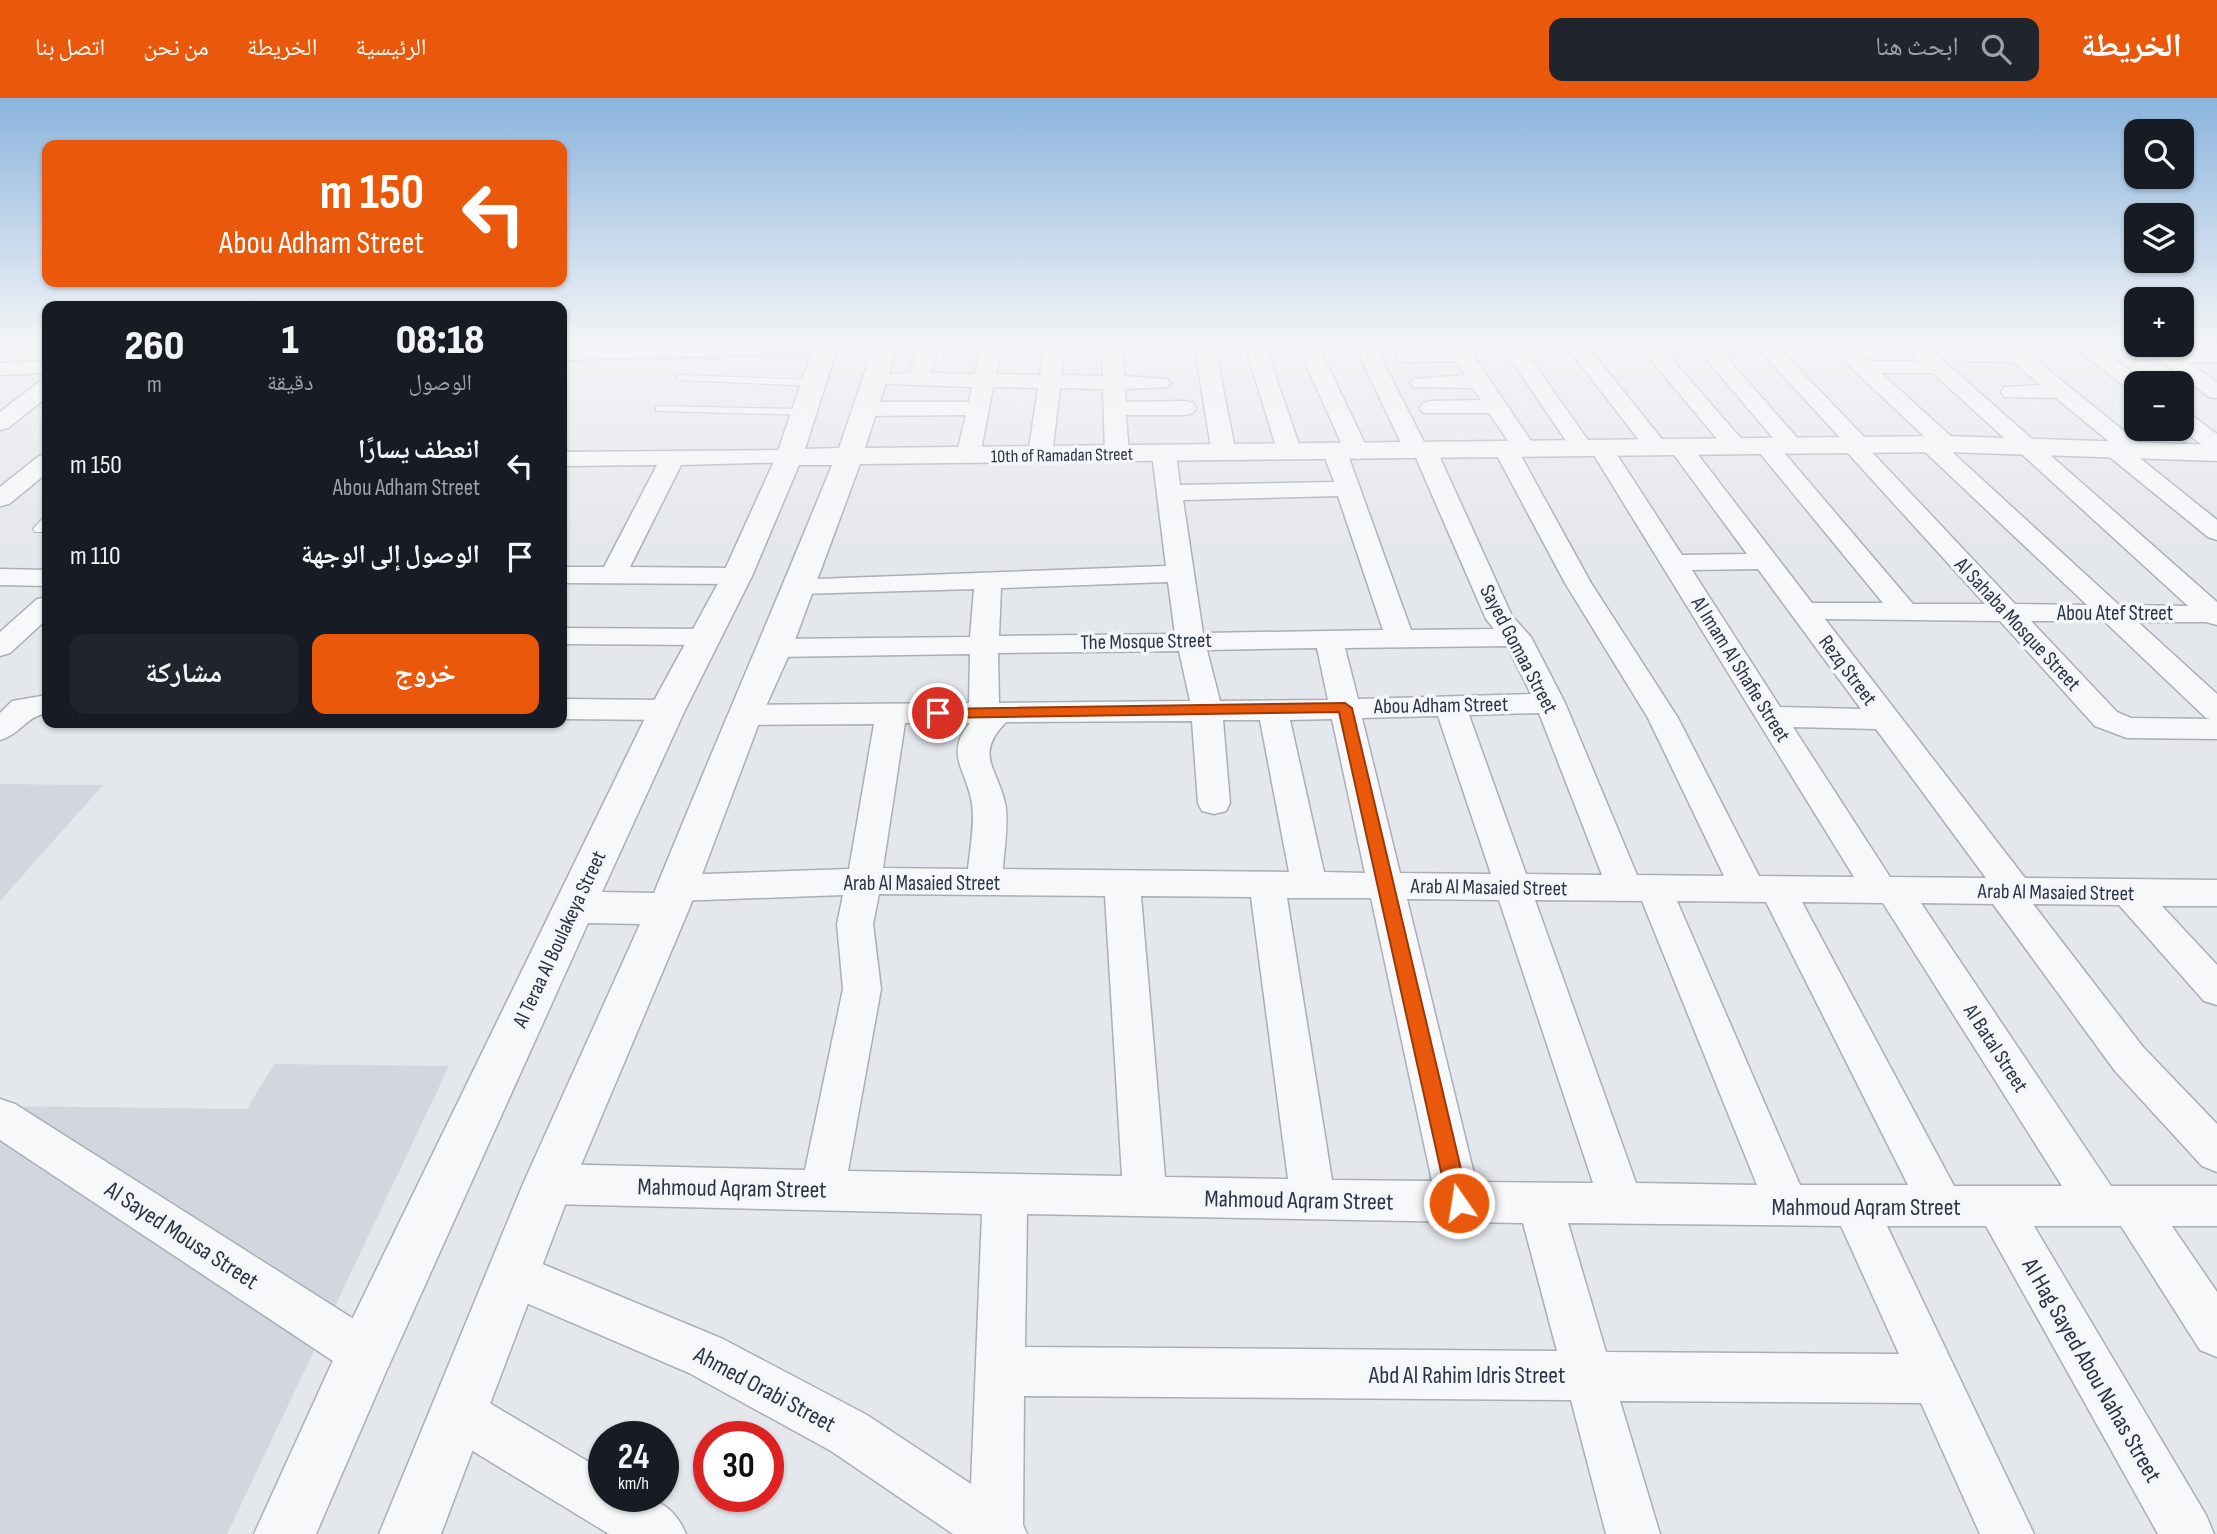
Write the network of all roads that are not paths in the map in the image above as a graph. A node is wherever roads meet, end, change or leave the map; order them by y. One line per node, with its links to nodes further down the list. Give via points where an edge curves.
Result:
1 (18, 409): 21 (street)
2 (805, 409): 41 (street, Al Teraa Al Boulakeya Street)
3 (865, 409): 42 (street)
4 (978, 409): 40 (street)
5 (1046, 409): 39 (street)
6 (1149, 409): 20 (street)
7 (1226, 409): 38 (street)
8 (1276, 409): 35 (street)
9 (1330, 409): 33 (street)
10 (1399, 409): 32 (street, Sayed Gomaa Street)
11 (1496, 409): 31 (street)
12 (1561, 409): 29 (street, Al Imam Al Shafie Street)
13 (1634, 409): 28 (street, Rezq Street)
14 (1704, 409): 26 (street)
15 (1752, 409): 27 (street)
16 (1823, 409): 24 (street, Al Sahaba Mosque Street)
17 (1903, 409): 23 (street)
18 (1985, 409): 25 (street)
19 (2080, 409): 30 (street)
20 (1114, 410): 36 (street)
21 (0, 423)
22 (2194, 431): 34 (street)
23 (1939, 444): 24 (street, 10th of Ramadan Street); 25 (street, 10th of Ramadan Street); 64 (street)
24 (1857, 446): 27 (street, 10th of Ramadan Street); 63 (street, Al Sahaba Mosque Street)
25 (2027, 446): 30 (street, 10th of Ramadan Street); 65 (street)
26 (1737, 447): 27 (street, 10th of Ramadan Street); 28 (street, 10th of Ramadan Street)
27 (1780, 447): 62 (street)
28 (1669, 448): 29 (street, 10th of Ramadan Street); 50 (street, Rezq Street)
29 (1592, 449): 31 (street, 10th of Ramadan Street); 51 (street, Al Imam Al Shafie Street)
30 (2123, 449): 34 (street, 10th of Ramadan Street); 49 (street)
31 (1516, 450): 32 (street, 10th of Ramadan Street); 101 (street, via 1578,583)
32 (1421, 451): 33 (street, 10th of Ramadan Street); 69 (street, Sayed Gomaa Street, via 1500,619)
33 (1346, 452): 35 (street, 10th of Ramadan Street); 46 (street)
34 (2216, 452)
35 (1290, 453): 38 (street, 10th of Ramadan Street)
36 (1117, 454): 37 (street, 10th of Ramadan Street); 39 (street, 10th of Ramadan Street)
37 (1164, 454): 38 (street, 10th of Ramadan Street); 47 (street)
38 (1224, 454)
39 (1040, 455): 40 (street, 10th of Ramadan Street)
40 (968, 456): 42 (street, 10th of Ramadan Street)
41 (789, 457): 42 (street, 10th of Ramadan Street); 44 (street); 55 (street, Al Teraa Al Boulakeya Street)
42 (849, 457): 59 (street)
43 (567, 459): 44 (street)
44 (672, 459): 54 (street)
45 (42, 465): 48 (street)
46 (1348, 489): 47 (street); 70 (street)
47 (1170, 493): 52 (street)
48 (0, 499)
49 (2217, 532)
50 (1766, 561): 51 (street); 61 (street, Rezq Street)
51 (1674, 563): 88 (street, Al Imam Al Shafie Street)
52 (1181, 574): 58 (street); 73 (street)
53 (567, 575): 54 (street)
54 (613, 575): 55 (street)
55 (737, 576): 68 (street, Al Teraa Al Boulakeya Street)
56 (0, 578): 57 (street)
57 (42, 578)
58 (988, 581): 59 (street); 74 (street)
59 (800, 586): 75 (street)
60 (42, 610): 71 (street)
61 (1803, 611): 62 (street, Abou Atef Street); 89 (street, Rezq Street)
62 (1905, 612): 63 (street, Abou Atef Street)
63 (2008, 612): 64 (street, Abou Atef Street); 90 (street, Al Sahaba Mosque Street, via 2112,723 2127,728)
64 (2112, 613): 65 (street, Abou Atef Street); 84 (street)
65 (2216, 615)
66 (42, 635): 71 (street)
67 (567, 636): 68 (street)
68 (705, 637): 81 (street, Al Teraa Al Boulakeya Street)
69 (1517, 637): 70 (street, The Mosque Street); 77 (street, Sayed Gomaa Street)
70 (1400, 638): 72 (street, The Mosque Street)
71 (5, 639)
72 (1329, 639): 73 (street, The Mosque Street); 79 (street)
73 (1190, 640): 74 (street, The Mosque Street); 83 (street)
74 (984, 643): 75 (street, The Mosque Street); 85 (street)
75 (775, 648): 87 (street)
76 (42, 700): 91 (street, via 17,711)
77 (1550, 702): 78 (street, Abou Adham Street); 100 (street, Sayed Gomaa Street)
78 (1450, 705): 79 (street, Abou Adham Street); 99 (street)
79 (1345, 708): 82 (street, Abou Adham Street); 98 (street)
80 (567, 709): 81 (street)
81 (667, 710): 107 (street, Al Teraa Al Boulakeya Street)
82 (1273, 710): 83 (street, Abou Adham Street); 97 (street)
83 (1205, 711): 85 (street, Abou Adham Street); 92 (street)
84 (2217, 711)
85 (991, 713): 86 (street, Abou Adham Street); 94 (street, via 979,732 972,758 989,804)
86 (891, 714): 87 (street, Abou Adham Street); 93 (street)
87 (744, 715): 106 (street)
88 (1771, 717): 89 (street); 102 (street, Al Imam Al Shafie Street)
89 (1885, 719): 103 (street, Rezq Street)
90 (2217, 729)
91 (0, 730)
92 (1214, 803)
93 (864, 881): 94 (street, Arab Al Masaied Street); 106 (street, Arab Al Masaied Street); 112 (street, via 855,924 862,989)
94 (985, 883): 95 (street, Arab Al Masaied Street)
95 (1122, 884): 96 (street, Arab Al Masaied Street); 114 (street)
96 (1267, 885): 97 (street, Arab Al Masaied Street); 115 (street)
97 (1309, 886): 98 (street, Arab Al Masaied Street)
98 (1386, 886): 99 (street, Arab Al Masaied Street); 116 (street)
99 (1511, 887): 100 (street, Arab Al Masaied Street); 118 (street)
100 (1639, 888): 101 (street, Arab Al Masaied Street); 122 (street, Sayed Gomaa Street)
101 (1762, 889): 102 (street, Arab Al Masaied Street); 124 (street)
102 (1886, 890): 103 (street, Arab Al Masaied Street); 120 (street, Al Batal Street)
103 (2009, 891): 104 (street, Arab Al Masaied Street); 110 (street, Rezq Street, via 2129,1059)
104 (2128, 892): 105 (street, Arab Al Masaied Street); 108 (street)
105 (2217, 893)
106 (672, 898): 107 (street); 111 (street)
107 (574, 907): 127 (street, Al Teraa Al Boulakeya Street)
108 (2217, 990)
109 (0, 1117): 127 (street, Al Sayed Mousa Street)
110 (2217, 1153)
111 (548, 1184): 112 (street, Mahmoud Aqram Street); 125 (street)
112 (823, 1190): 113 (street, Mahmoud Aqram Street)
113 (1005, 1194): 114 (street, Mahmoud Aqram Street); 128 (street)
114 (1145, 1196): 115 (street, Mahmoud Aqram Street)
115 (1313, 1201): 116 (street, Mahmoud Aqram Street)
116 (1459, 1203): 117 (street, Mahmoud Aqram Street)
117 (1540, 1204): 118 (street, Mahmoud Aqram Street); 129 (street)
118 (1622, 1205): 122 (street, Mahmoud Aqram Street)
119 (1998, 1206): 120 (street, Mahmoud Aqram Street); 124 (street, Mahmoud Aqram Street); 138 (street, Al Hag Sayed Abou Nahas Street)
120 (2116, 1206): 121 (street, Mahmoud Aqram Street); 126 (street, Al Batal Street)
121 (2217, 1206)
122 (1788, 1207): 123 (street, Mahmoud Aqram Street)
123 (1855, 1207): 124 (street, Mahmoud Aqram Street); 130 (street)
124 (1942, 1207)
125 (512, 1274): 131 (street); 132 (street, Ahmed Orabi Street, via 706,1356 849,1433)
126 (2217, 1334)
127 (365, 1354): 133 (street, Al Teraa Al Boulakeya Street)
128 (1000, 1371): 129 (street, Abd Al Rahim Idris Street); 132 (street)
129 (1588, 1376): 130 (street, Abd Al Rahim Idris Street); 136 (street)
130 (1935, 1378): 137 (street)
131 (458, 1413): 134 (street); 135 (street)
132 (998, 1533)
133 (285, 1534)
134 (410, 1534)
135 (659, 1534)
136 (1633, 1534)
137 (2007, 1534)
138 (2186, 1534)

